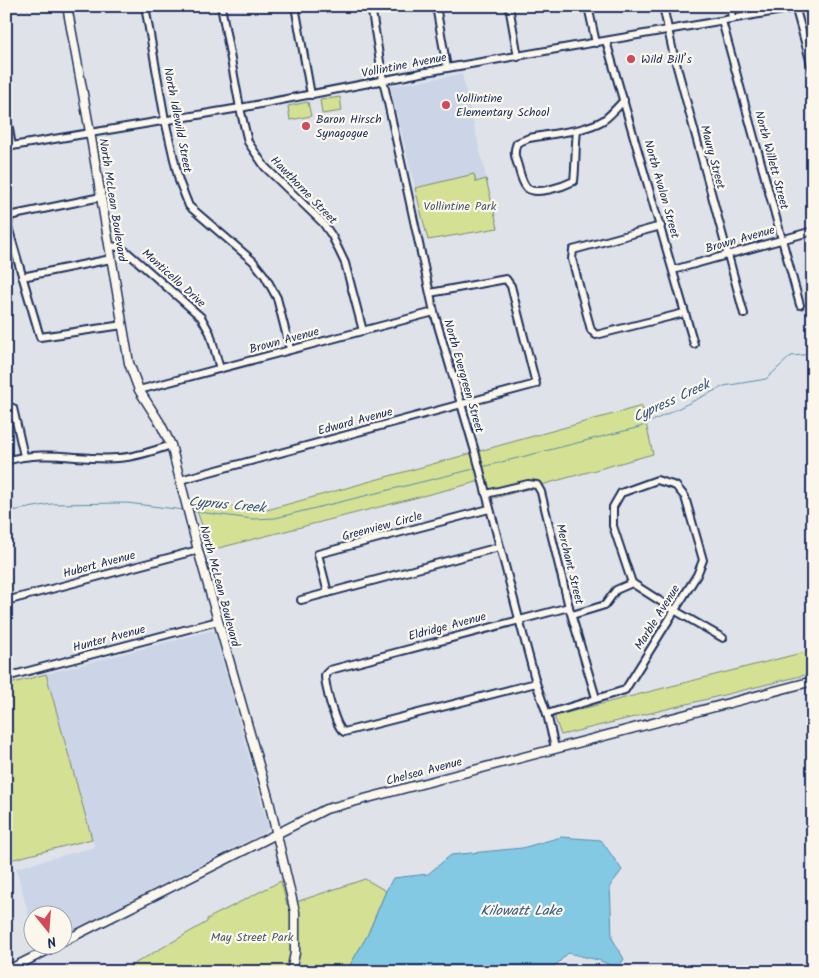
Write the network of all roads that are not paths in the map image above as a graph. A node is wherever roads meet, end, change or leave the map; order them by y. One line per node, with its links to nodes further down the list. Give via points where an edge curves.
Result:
1 (67, 6): 28 (main road, North McLean Boulevard)
2 (145, 6): 26 (street, North Idlewild Street)
3 (221, 6): 24 (street, Hawthorne Street)
4 (295, 6): 22 (street)
5 (371, 6): 21 (street, North Evergreen Street)
6 (436, 6): 19 (street)
7 (508, 6): 18 (street)
8 (588, 6): 17 (street)
9 (663, 6): 15 (street, Maury Street)
10 (730, 6): 13 (street)
11 (806, 6): 12 (street, Vollintine Avenue)
12 (796, 7): 13 (street, Vollintine Avenue); 20 (street)
13 (732, 18): 14 (street, Vollintine Avenue)
14 (722, 21): 15 (street, Vollintine Avenue); 33 (street, North Willett Street)
15 (667, 31): 16 (street, Vollintine Avenue); 35 (street, Maury Street)
16 (606, 41): 17 (street, Vollintine Avenue); 23 (street, North Avalon Street)
17 (596, 43): 18 (street, Vollintine Avenue)
18 (518, 57): 19 (street, Vollintine Avenue)
19 (447, 68): 21 (street, Vollintine Avenue)
20 (813, 71)
21 (383, 80): 22 (street, Vollintine Avenue); 39 (street, North Evergreen Street)
22 (311, 95): 24 (street, Vollintine Avenue)
23 (624, 100): 27 (street, via 605,120); 31 (street, North Avalon Street)
24 (240, 108): 26 (street, Vollintine Avenue); 45 (street, Hawthorne Street, via 248,142 259,160 323,223 339,247)
25 (6, 112): 29 (street)
26 (166, 120): 28 (street, Vollintine Avenue); 47 (street, North Idlewild Street, via 178,181 190,206 253,261 265,276 277,298)
27 (577, 130): 27 (street, via 517,143 514,155 526,188 542,190 562,187 574,181)
28 (90, 132): 29 (street, Vollintine Avenue); 30 (main road, North McLean Boulevard)
29 (9, 146)
30 (102, 198): 34 (main road, North McLean Boulevard); 38 (street, via 9,216 8,227)
31 (661, 226): 37 (street, North Avalon Street); 42 (street, via 573,250 572,259 590,330 596,336)
32 (813, 231): 33 (street, Brown Avenue)
33 (782, 239): 35 (street, Brown Avenue); 40 (street, North Willett Street)
34 (110, 246): 36 (main road, North McLean Boulevard); 48 (street, Monticello Drive, via 127,252 201,317 210,333)
35 (727, 255): 37 (street, Brown Avenue); 43 (street, Maury Street)
36 (111, 259): 38 (street); 44 (main road, North McLean Boulevard)
37 (673, 270): 42 (street, North Avalon Street)
38 (22, 277): 44 (street, via 40,337)
39 (430, 294): 41 (street, North Evergreen Street); 50 (street, Edward Avenue, via 506,279 511,286 536,384)
40 (800, 305)
41 (434, 312): 45 (street, Brown Avenue); 50 (street, North Evergreen Street)
42 (684, 313): 46 (street, North Avalon Street)
43 (744, 314)
44 (122, 325): 49 (main road, North McLean Boulevard, via 129,363)
45 (363, 331): 47 (street, Brown Avenue)
46 (694, 344)
47 (290, 349): 48 (street, Brown Avenue)
48 (220, 368): 49 (street, Brown Avenue)
49 (139, 390): 52 (main road, North McLean Boulevard)
50 (460, 405): 55 (street, Edward Avenue); 56 (street, North Evergreen Street)
51 (6, 406): 53 (street, via 13,408)
52 (171, 446): 53 (street, via 119,458); 55 (main road, North McLean Boulevard)
53 (24, 456): 54 (street)
54 (6, 461)
55 (180, 480): 59 (main road, North McLean Boulevard)
56 (486, 494): 57 (street, North Evergreen Street); 64 (street, Merchant Street, via 528,484 537,485)
57 (489, 509): 58 (street, North Evergreen Street); 61 (street, Greenview Circle, via 318,554)
58 (499, 547): 61 (street); 67 (street, North Evergreen Street)
59 (198, 550): 63 (street, Hubert Avenue); 68 (main road, North McLean Boulevard)
60 (632, 583): 65 (street); 65 (street, Marble Avenue, via 613,526 613,506 621,493 657,480 669,483 685,496 703,560); 66 (street, via 616,590 604,605)
61 (328, 593): 62 (street)
62 (301, 600)
63 (6, 601)
64 (569, 607): 66 (street, Merchant Street); 67 (street, Eldridge Avenue)
65 (674, 610): 69 (street); 73 (street, Marble Avenue, via 625,690)
66 (572, 615): 73 (street, Merchant Street)
67 (519, 619): 72 (street, North Evergreen Street); 72 (street, Eldridge Avenue, via 330,670 325,679 336,721 344,732)
68 (218, 621): 70 (street, Hunter Avenue); 76 (main road, North McLean Boulevard)
69 (724, 638)
70 (6, 677)
71 (813, 681): 75 (main road, Chelsea Avenue)
72 (536, 683): 74 (street, North Evergreen Street)
73 (596, 698): 74 (street, Marble Avenue)
74 (547, 714): 75 (street, North Evergreen Street)
75 (555, 748): 76 (main road, Chelsea Avenue, via 326,809)
76 (276, 833): 77 (main road, Chelsea Avenue); 80 (main road, North McLean Boulevard, via 295,912 295,953)
77 (72, 937)
78 (36, 956): 79 (main road)
79 (6, 971)
80 (291, 972)

